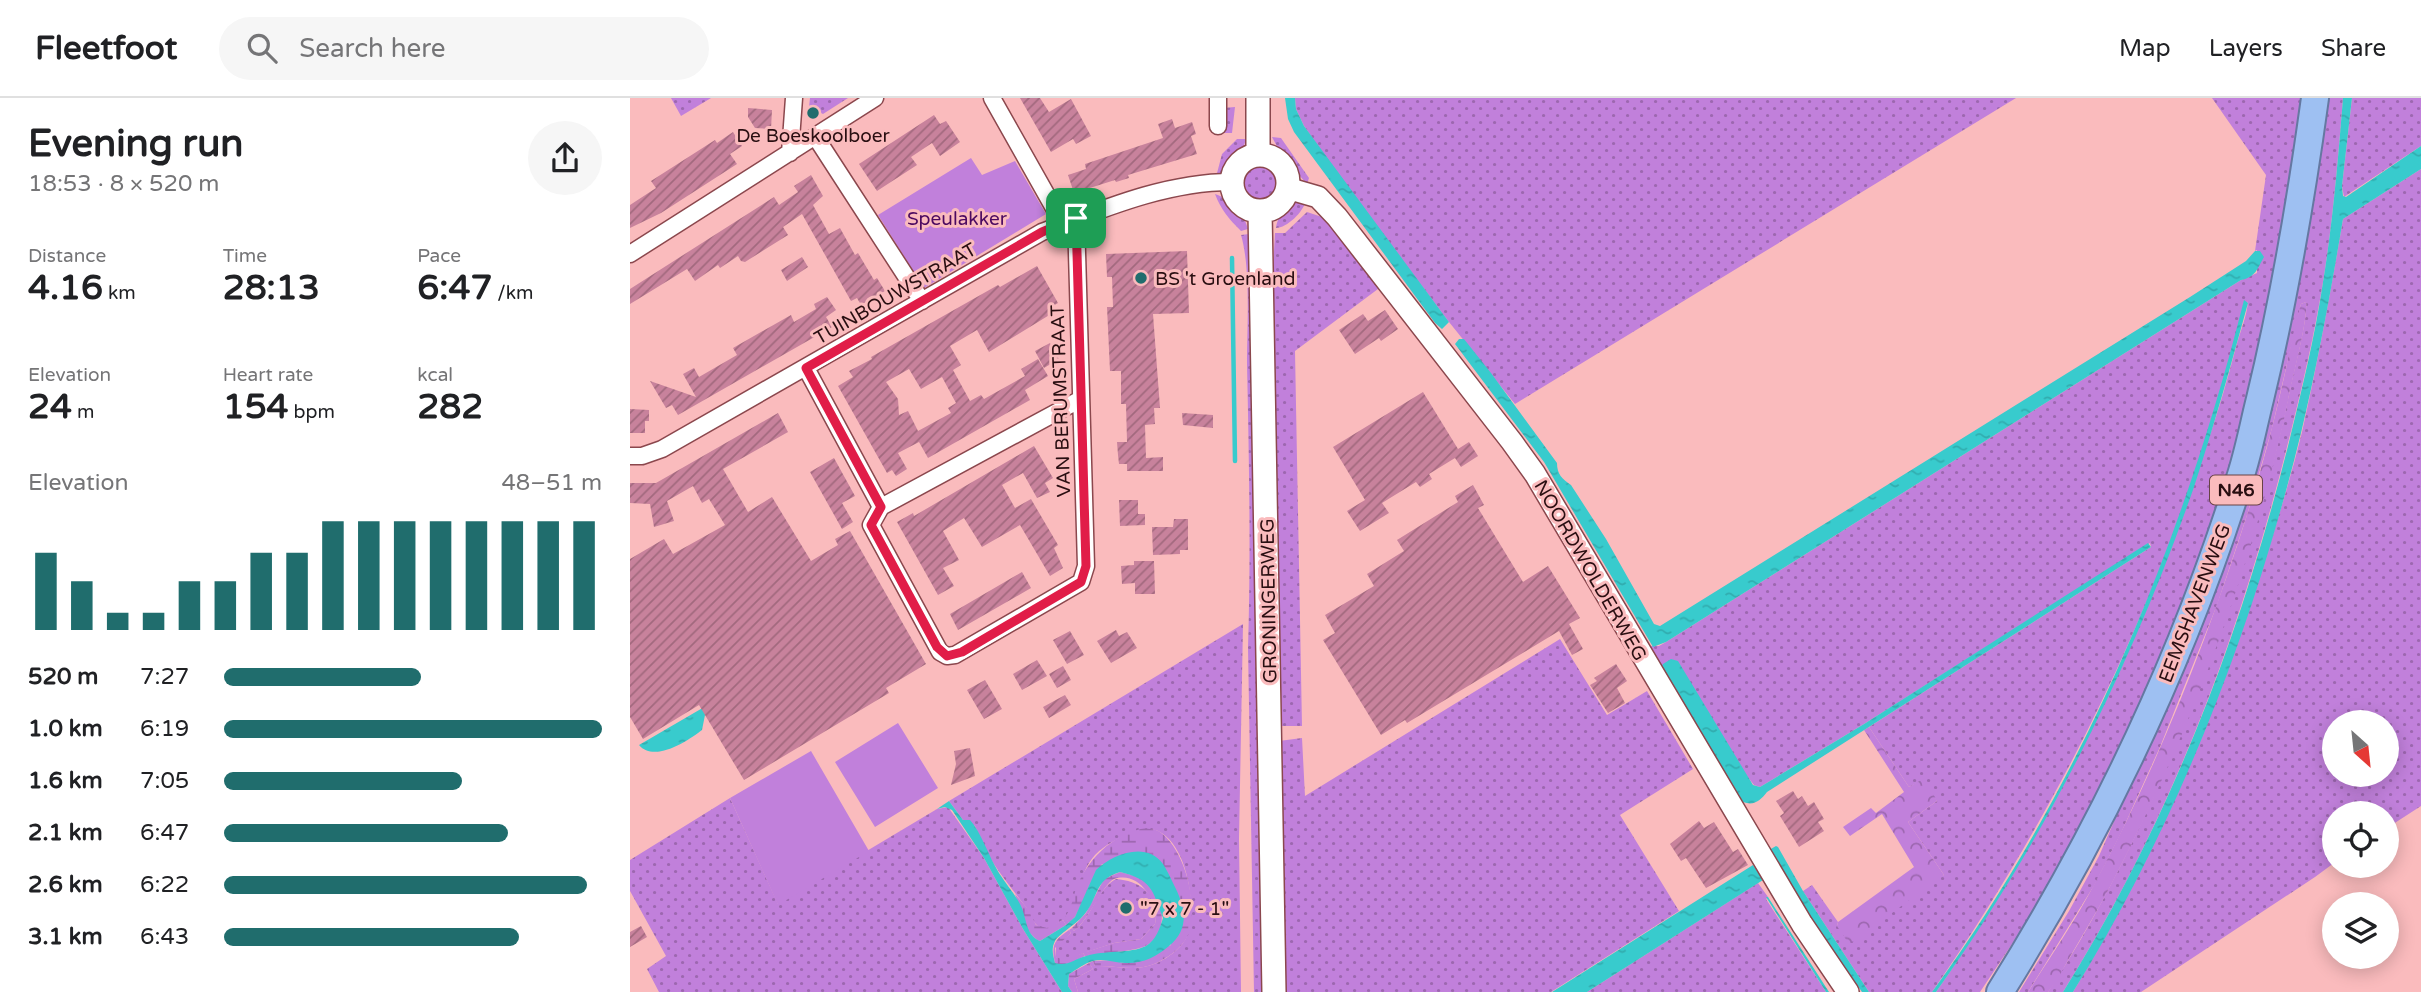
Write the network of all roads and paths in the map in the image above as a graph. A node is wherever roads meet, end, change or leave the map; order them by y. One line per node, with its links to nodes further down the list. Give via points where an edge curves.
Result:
1 (794, 98): 9 (street)
2 (875, 98): 8 (street)
3 (992, 98): 14 (street)
4 (1218, 98): 7 (street)
5 (1258, 98): 10 (main road)
6 (2315, 98): 23 (highway, EEMSHAVENWEG / N46, via 2297,227 2240,480 2173,664 2129,762 2080,858)
7 (1218, 126)
8 (814, 136): 9 (street); 16 (street)
9 (790, 153): 15 (street)
10 (1258, 155): 11 (main road, via 1242,160); 12 (main road, via 1277,160 1284,168)
11 (1231, 182): 13 (main road, via 1240,203); 14 (street, TUINBOUWSTRAAT, via 1179,186)
12 (1287, 188): 13 (main road, via 1278,204); 22 (street, NOORDWOLDERWEG, via 1318,197 1337,217 1527,463 1802,925)
13 (1260, 211): 21 (main road, GRONINGERWEG)
14 (1070, 221): 16 (street, TUINBOUWSTRAAT, via 1042,232); 18 (street, VAN BERUMSTRAAT)
15 (630, 254)
16 (922, 301): 17 (street, TUINBOUWSTRAAT)
17 (806, 368): 19 (street, TUINBOUWSTRAAT, via 662,449); 20 (street)
18 (1081, 400): 20 (street); 20 (street, VAN BERUMSTRAAT, via 1086,566 1081,582 962,652 947,656 937,647 871,525)
19 (630, 456)
20 (881, 507)
21 (1274, 992)
22 (1848, 992)
23 (2000, 992)

